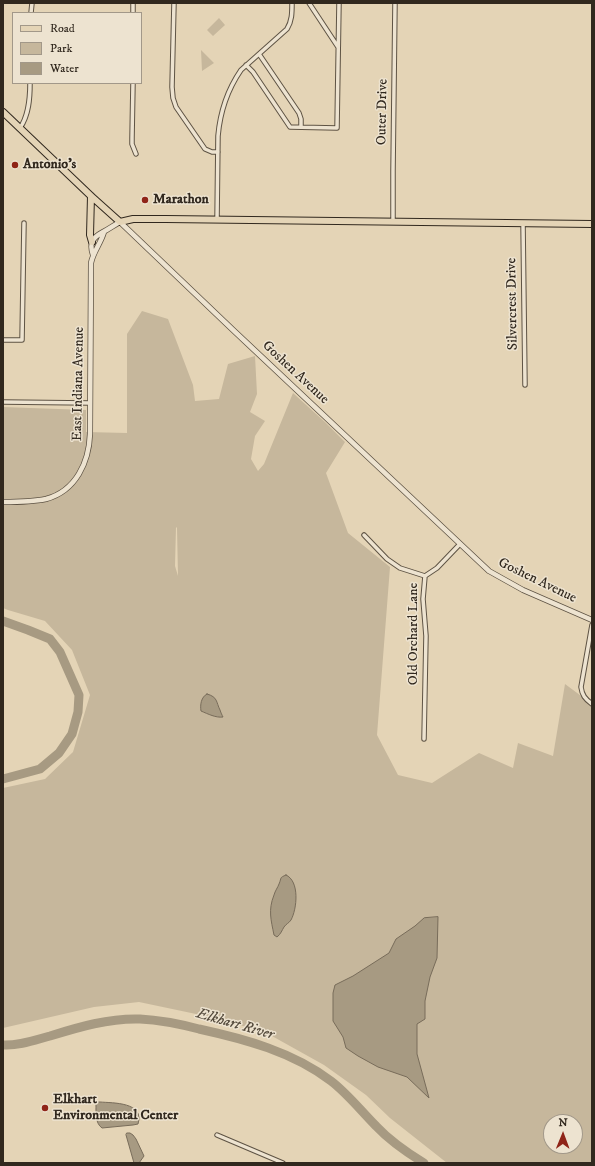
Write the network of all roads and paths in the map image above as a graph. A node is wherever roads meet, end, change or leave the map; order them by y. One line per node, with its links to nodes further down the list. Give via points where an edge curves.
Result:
1 (174, 3): 14 (street, via 173,98 176,107 205,149)
2 (292, 3): 7 (street, via 292,19 287,29)
3 (309, 3): 6 (street)
4 (339, 3): 6 (street)
5 (396, 3): 19 (street, Outer Drive)
6 (338, 48): 12 (street, via 337,128)
7 (259, 54): 8 (street); 12 (street, via 302,118)
8 (246, 65): 12 (street, via 290,127); 14 (street, via 235,79 223,110)
9 (30, 84): 13 (street, via 26,115)
10 (132, 84): 15 (street, via 132,144)
11 (3, 112): 13 (main road, Goshen Avenue)
12 (301, 127)
13 (20, 128): 16 (main road, Goshen Avenue)
14 (218, 152): 17 (street)
15 (136, 154)
16 (91, 196): 18 (main road, Goshen Avenue); 24 (main road)
17 (217, 220): 18 (main road, via 133,219); 19 (main road)
18 (120, 222): 23 (street); 32 (street, Goshen Avenue)
19 (393, 222): 21 (main road)
20 (24, 223): 26 (street, via 22,340)
21 (523, 223): 22 (main road); 27 (street, Silvercrest Drive)
22 (592, 224)
23 (104, 232): 24 (street, via 96,236); 25 (street, East Indiana Avenue)
24 (92, 242): 25 (street, East Indiana Avenue)
25 (93, 256): 29 (street, East Indiana Avenue)
26 (3, 340)
27 (525, 385)
28 (3, 402): 29 (street)
29 (90, 403): 30 (street, East Indiana Avenue, via 89,451 86,462 74,481 67,488 48,498)
30 (3, 502)
31 (364, 535): 33 (street, via 387,559 400,568)
32 (460, 544): 33 (street, Old Orchard Lane, via 437,568); 34 (street, Goshen Avenue, via 489,571 503,580)
33 (425, 576): 37 (street, Old Orchard Lane)
34 (592, 620)
35 (592, 625): 36 (street, via 581,687 585,699)
36 (592, 704)
37 (424, 740)
38 (217, 1135): 39 (street)
39 (283, 1163)

